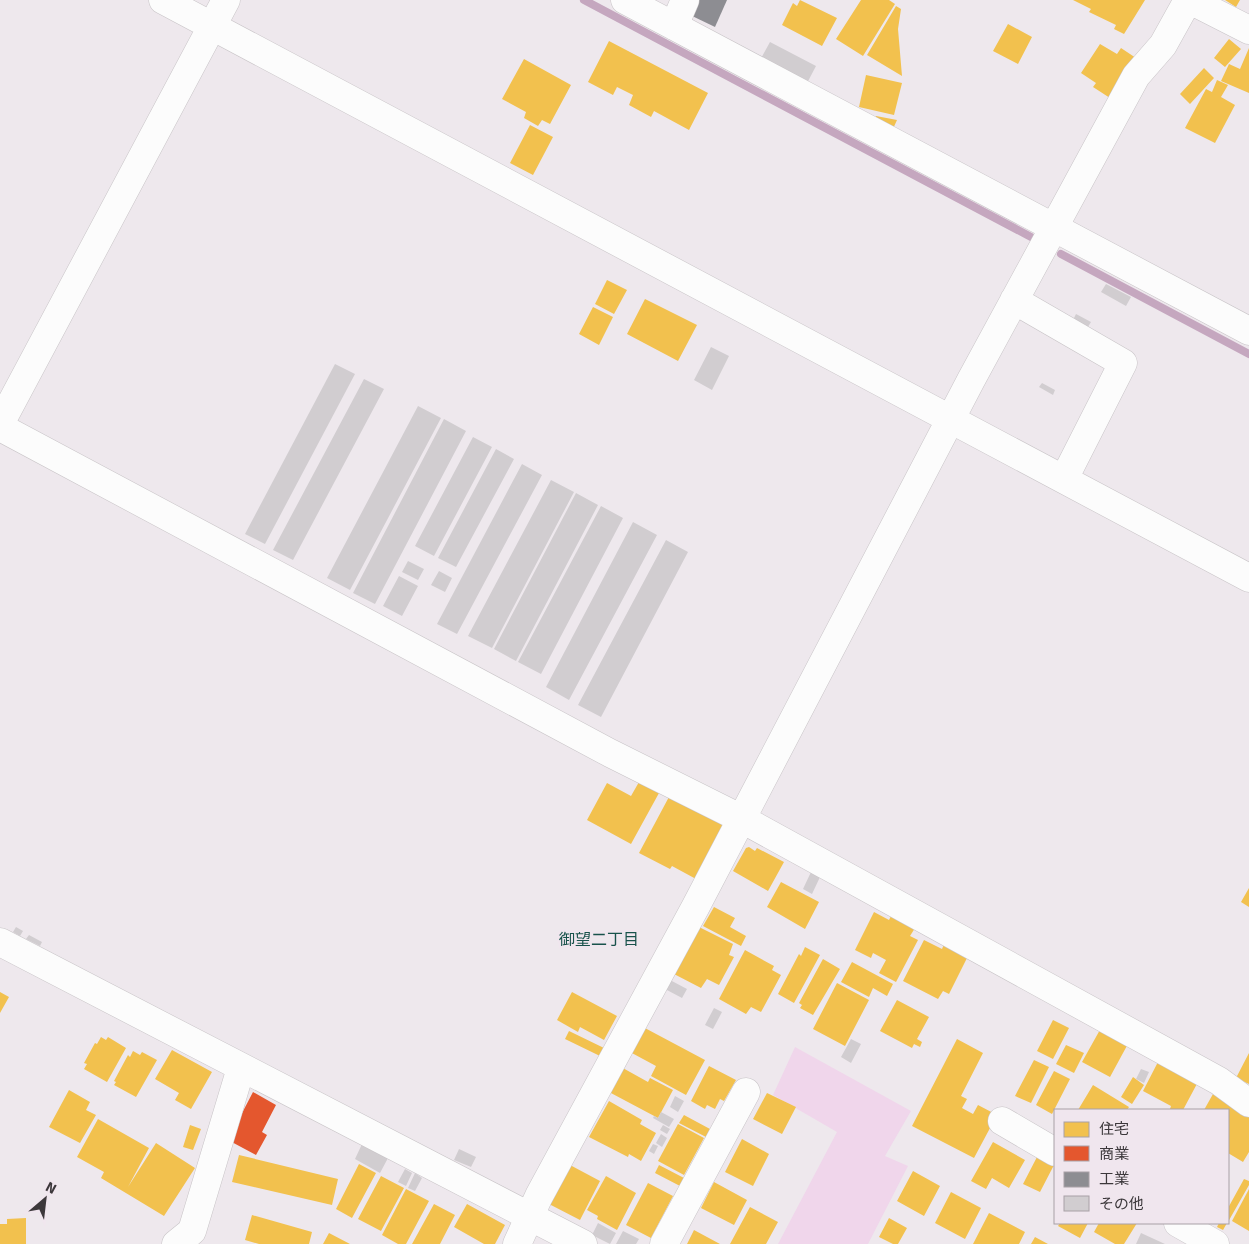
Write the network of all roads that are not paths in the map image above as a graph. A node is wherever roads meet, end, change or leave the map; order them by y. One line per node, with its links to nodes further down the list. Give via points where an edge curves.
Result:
1 (163, 0): 6 (street)
2 (226, 0): 6 (street)
3 (625, 0): 7 (street)
4 (685, 0): 7 (street)
5 (1189, 0): 8 (street); 9 (street, via 1163,45 1136,76)
6 (212, 26): 12 (street); 13 (street)
7 (674, 26): 9 (street)
8 (1249, 30)
9 (1054, 228): 10 (street); 11 (street)
10 (1014, 300): 12 (street); 14 (street, via 1123,363)
11 (1249, 331)
12 (952, 419): 14 (street); 16 (street)
13 (0, 425): 16 (street, via 602,748)
14 (1064, 479): 15 (street)
15 (1249, 578)
16 (742, 819): 20 (street, via 1202,1072); 23 (street)
17 (0, 942): 18 (street)
18 (241, 1068): 23 (street); 25 (street, via 192,1231)
19 (746, 1092): 28 (street)
20 (1249, 1103)
21 (1002, 1121): 22 (street)
22 (1054, 1151)
23 (531, 1216): 26 (street); 27 (street)
24 (1180, 1224): 29 (street)
25 (176, 1244)
26 (517, 1244)
27 (583, 1244)
28 (664, 1244)
29 (1215, 1244)

